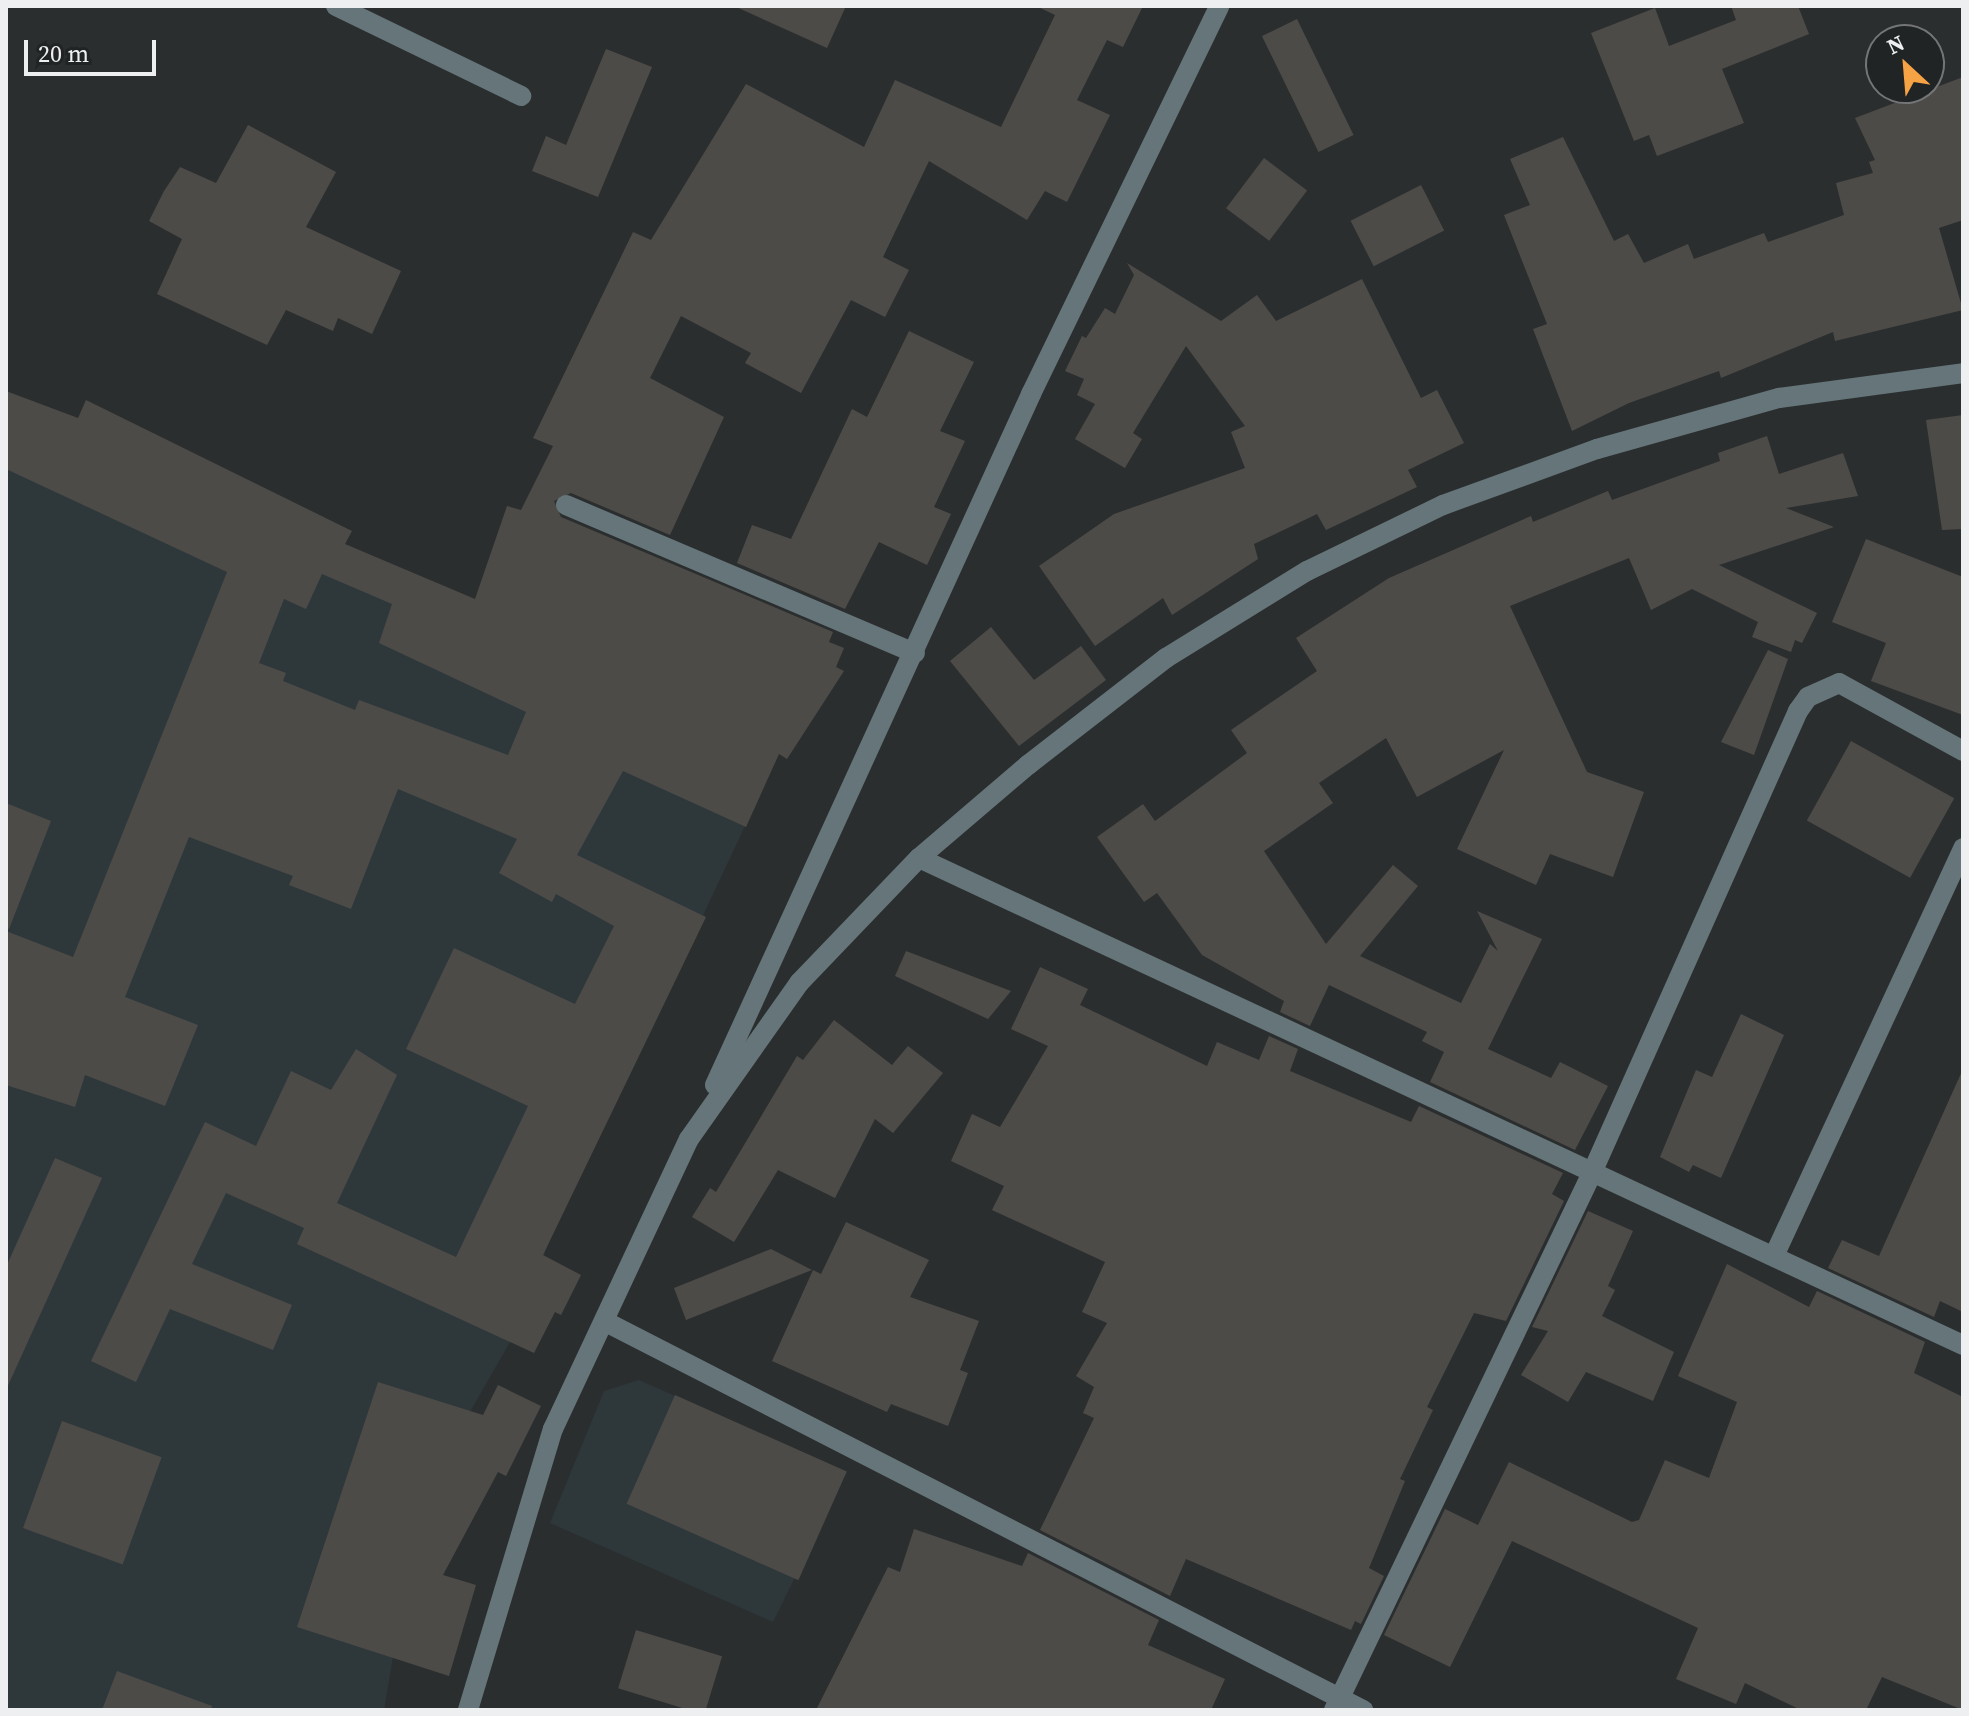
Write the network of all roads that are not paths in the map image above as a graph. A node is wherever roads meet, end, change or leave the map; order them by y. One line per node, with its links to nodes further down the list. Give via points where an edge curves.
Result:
1 (336, 6): 3 (street)
2 (1219, 6): 6 (street, via 1031,394)
3 (521, 96)
4 (1963, 373): 9 (street, via 1779,398 1597,449 1443,505 1307,571 1166,658)
5 (566, 505): 6 (street)
6 (915, 653): 10 (street)
7 (1963, 751): 11 (street, via 1851,687 1839,683 1808,697)
8 (1963, 848): 12 (street)
9 (919, 858): 10 (street, via 799,983); 11 (street)
10 (689, 1139): 13 (street)
11 (1591, 1175): 12 (street); 15 (street)
12 (1774, 1256): 14 (street)
13 (606, 1322): 15 (street); 16 (street, via 553,1429)
14 (1963, 1345)
15 (1337, 1705): 17 (street)
16 (468, 1710)
17 (1363, 1710)

